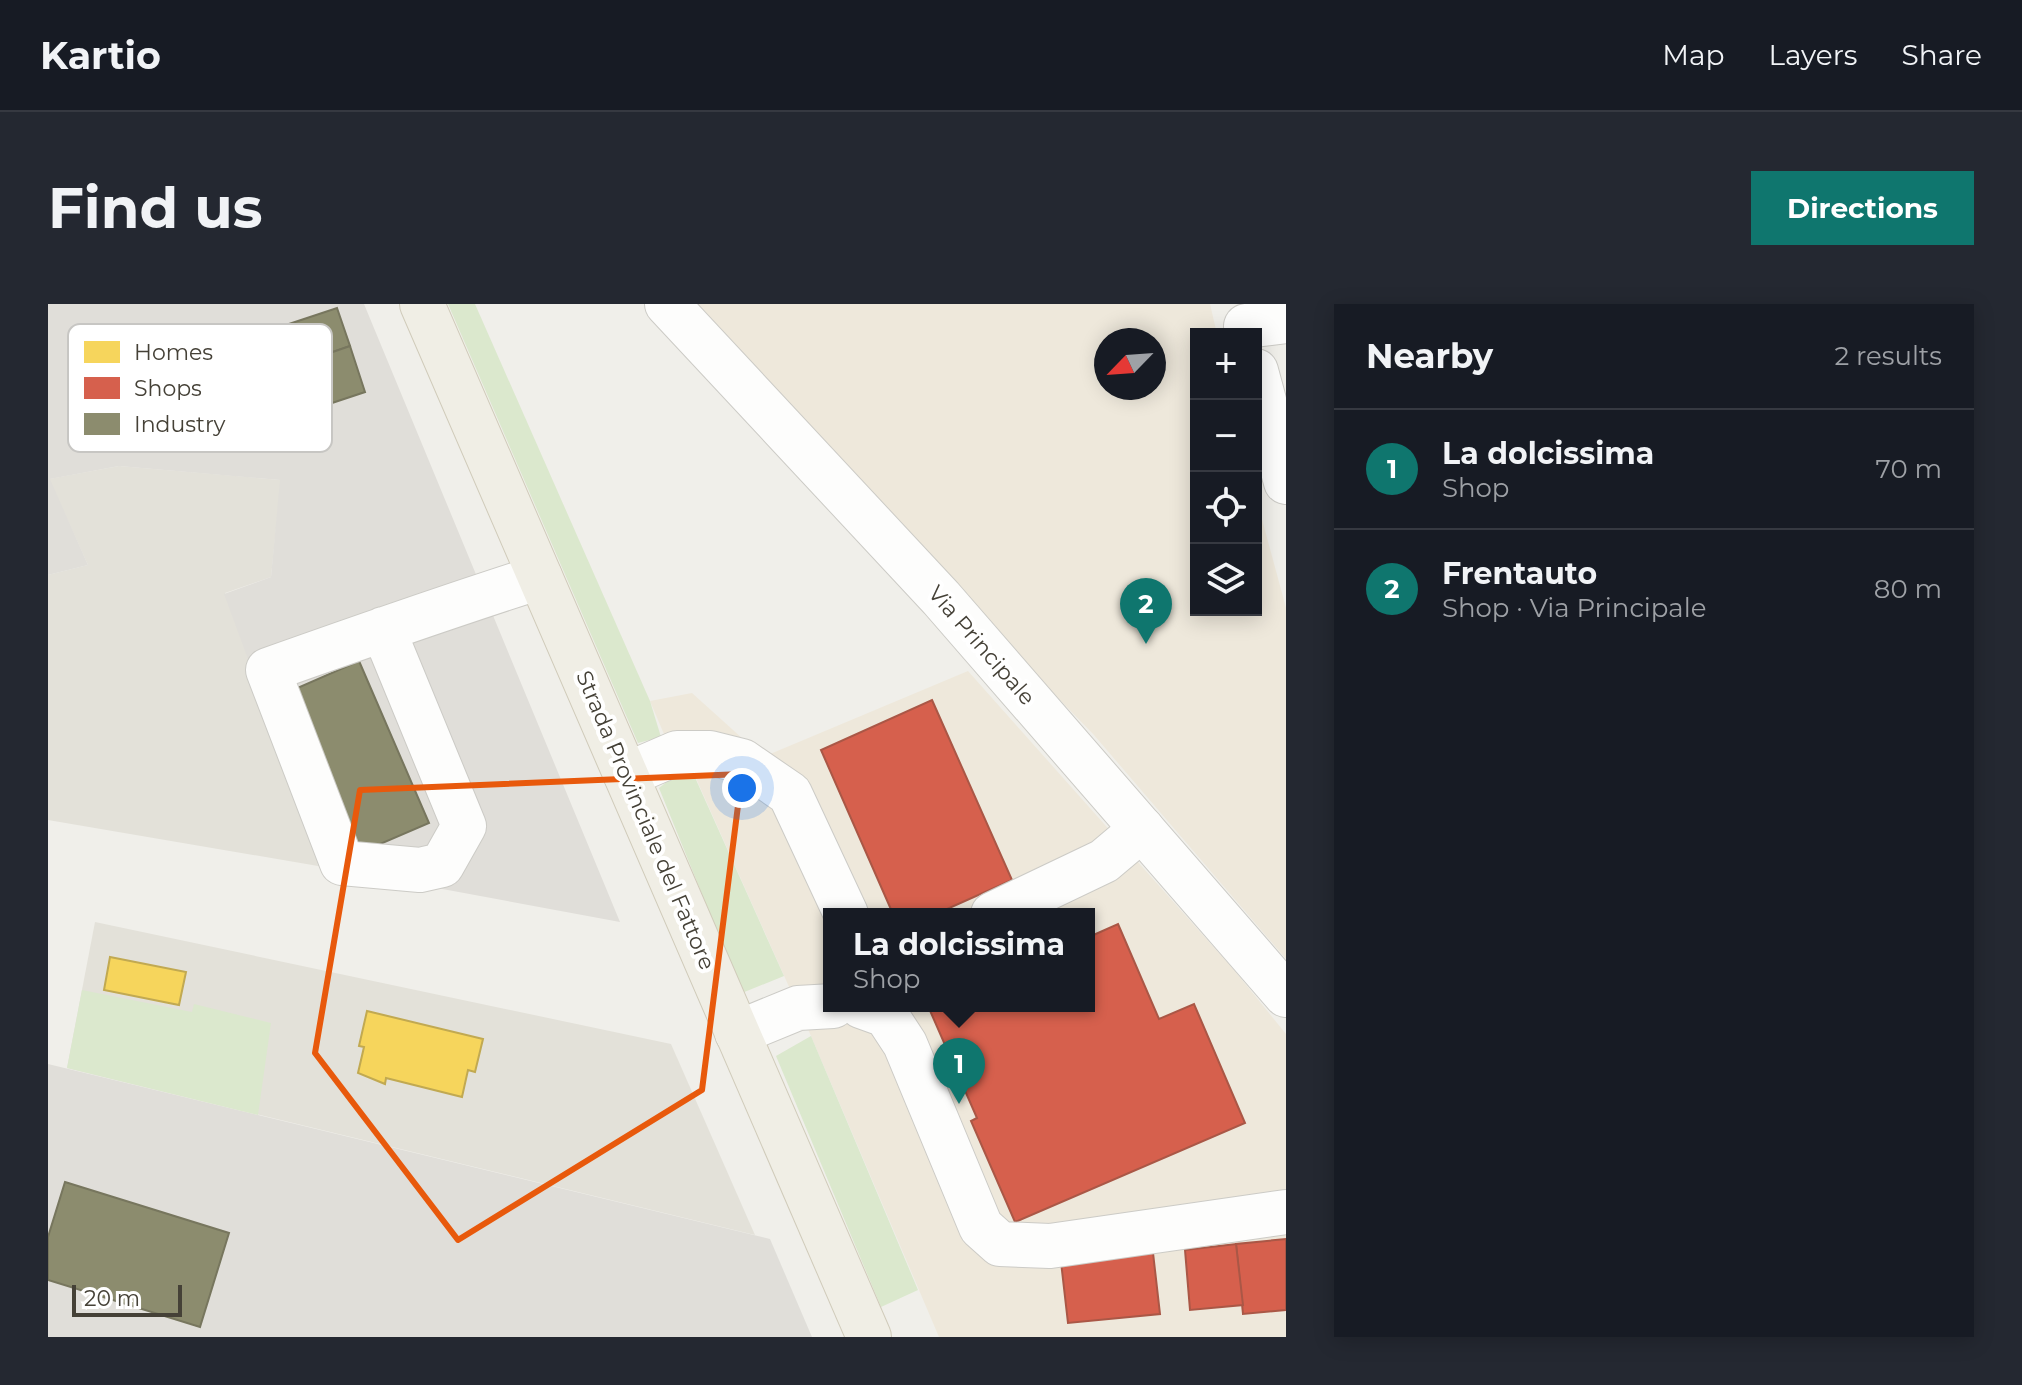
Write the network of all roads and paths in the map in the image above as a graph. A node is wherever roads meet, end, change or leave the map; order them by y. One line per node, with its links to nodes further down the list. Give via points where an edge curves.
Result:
1 (422, 304): 5 (main road, Strada Provinciale del Fattore)
2 (667, 304): 8 (street, Via Principale, via 941,598)
3 (1262, 393): 4 (street)
4 (1286, 482)
5 (540, 577): 6 (street); 7 (main road, Strada Provinciale del Fattore)
6 (383, 629): 6 (street, via 268,670 342,863 420,870 442,865 464,826)
7 (626, 775): 9 (street, via 677,753 710,753 742,761 790,794); 14 (main road, Strada Provinciale del Fattore)
8 (1142, 829): 10 (street, via 1104,861); 11 (street, Via Principale)
9 (843, 908)
10 (1006, 908)
11 (1286, 995)
12 (820, 998): 14 (street)
13 (881, 1012): 15 (street, via 905,1044 981,1227 1000,1244 1050,1246)
14 (737, 1033): 16 (main road, Strada Provinciale del Fattore)
15 (1286, 1212)
16 (869, 1337)

